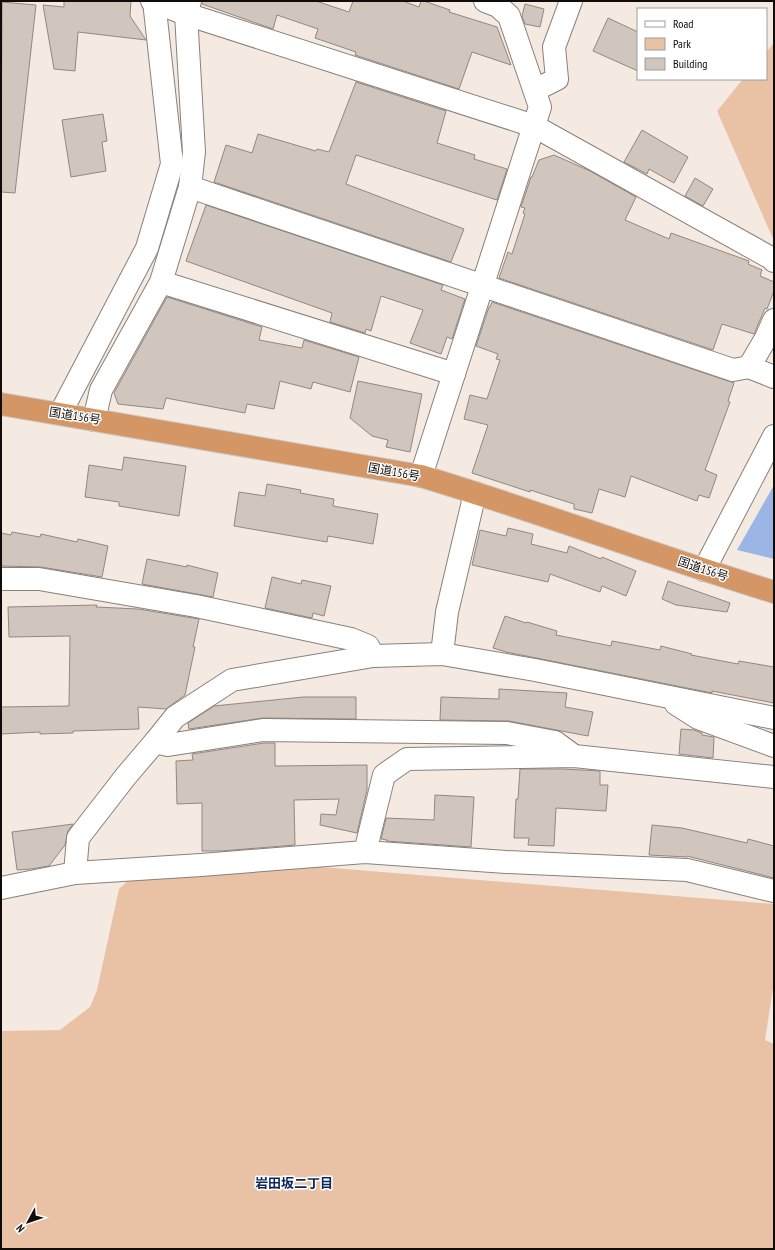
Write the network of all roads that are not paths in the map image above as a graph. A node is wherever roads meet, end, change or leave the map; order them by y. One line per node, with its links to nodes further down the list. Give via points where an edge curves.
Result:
1 (154, 1): 4 (street); 17 (street, via 172,164 147,248)
2 (485, 1): 5 (street)
3 (571, 1): 6 (street, via 554,48 557,79)
4 (188, 7): 7 (street); 8 (street, via 194,152)
5 (510, 9): 6 (street)
6 (535, 90): 7 (street, via 540,107)
7 (534, 126): 9 (street); 11 (street)
8 (190, 187): 10 (street); 11 (street)
9 (774, 261)
10 (161, 282): 14 (street); 18 (street, via 101,390)
11 (483, 286): 13 (street, via 733,370); 14 (street)
12 (774, 320): 13 (street)
13 (749, 367): 15 (street)
14 (454, 374): 20 (street)
15 (774, 376)
16 (1, 404): 17 (highway, 国道156号)
17 (60, 414): 18 (highway, 国道156号)
18 (94, 420): 20 (highway, 国道156号)
19 (774, 436): 22 (street)
20 (421, 476): 21 (highway, 国道156号)
21 (475, 493): 22 (highway, 国道156号); 25 (street, via 448,612)
22 (704, 570): 24 (highway, 国道156号)
23 (1, 579): 26 (street, via 39,579 196,606 351,639 368,646)
24 (774, 592)
25 (442, 654): 26 (street); 27 (street)
26 (373, 656): 29 (street, via 232,680 175,717)
27 (666, 696): 28 (street); 30 (street, via 698,718)
28 (774, 718)
29 (155, 742): 31 (street, via 168,745 263,730 507,733 555,742); 34 (street, via 78,838)
30 (774, 746)
31 (574, 756): 32 (street); 33 (street, via 407,759 384,775)
32 (774, 777)
33 (365, 852): 34 (street); 36 (street, via 506,862 687,870)
34 (75, 873): 35 (street)
35 (1, 888)
36 (774, 891)

